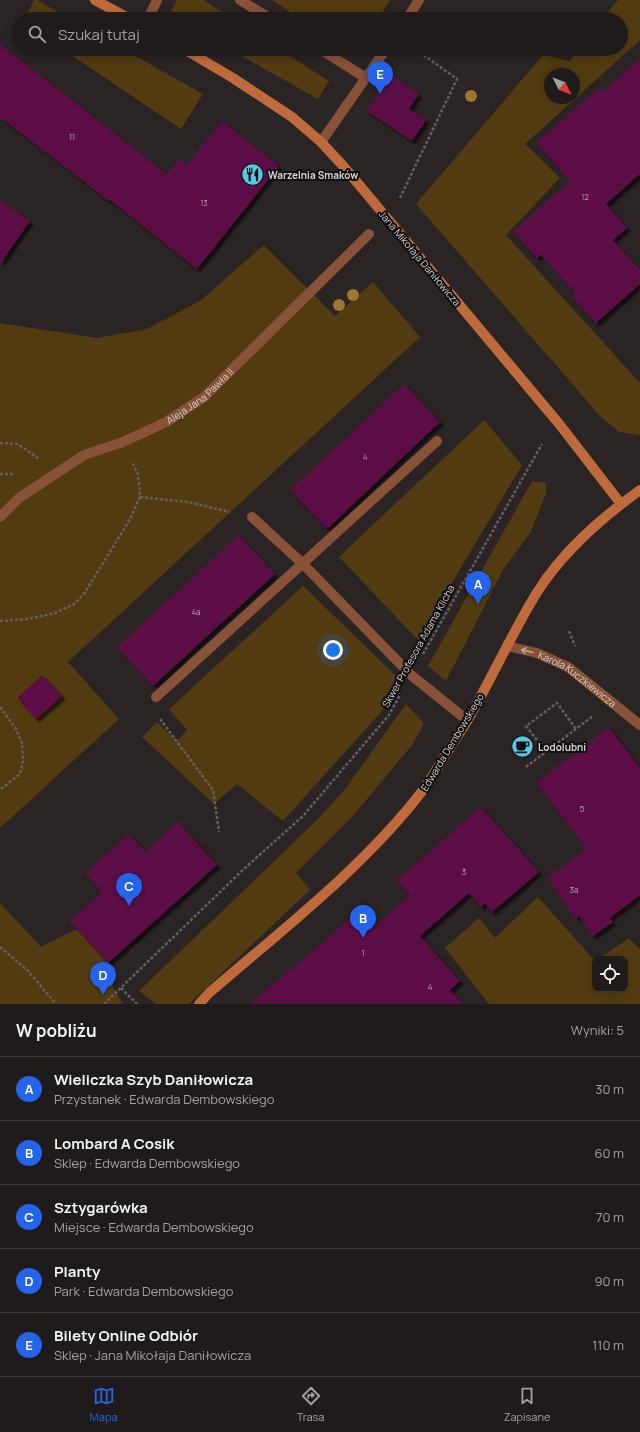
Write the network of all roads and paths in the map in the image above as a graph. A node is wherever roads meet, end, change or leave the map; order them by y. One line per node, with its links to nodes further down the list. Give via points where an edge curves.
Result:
1 (95, 0): 5 (street)
2 (157, 0): 6 (street)
3 (240, 0): 7 (street)
4 (420, 0): 8 (street)
5 (117, 12)
6 (151, 12)
7 (260, 12)
8 (411, 12)
9 (197, 56): 14 (street, Jana Mikołaja Daniłowicza, via 262,96)
10 (331, 56): 13 (street)
11 (381, 56): 13 (street)
12 (425, 56): 15 (path, via 457,79)
13 (366, 78): 14 (street)
14 (321, 142): 24 (street, Jana Mikołaja Daniłowicza, via 560,425)
15 (400, 198)
16 (369, 234): 21 (street, Aleja Jana Pawła II, via 204,397 166,422 123,442 84,455)
17 (437, 441): 27 (street)
18 (0, 443): 21 (path, via 18,444)
19 (542, 444): 30 (path, Skwer Profesora Adama Klicha)
20 (130, 459): 23 (path, via 138,474)
21 (58, 472): 25 (street, Aleja Jana Pawła II, via 19,498)
22 (640, 490): 24 (street, Edwarda Dembowskiego)
23 (140, 497): 26 (path, via 188,502); 28 (path, via 129,521 78,600 54,613 27,620)
24 (621, 504): 29 (street, Edwarda Dembowskiego, via 589,530 563,558 537,593)
25 (0, 517)
26 (252, 517): 27 (street)
27 (303, 564): 30 (street); 31 (street)
28 (0, 621)
29 (507, 646): 34 (street, Edwarda Dembowskiego); 35 (street, Karola Kuczkiewicza, one-way to 29, via 568,667 537,653)
30 (411, 674): 34 (street); 42 (path, Skwer Profesora Adama Klicha, via 389,715 302,817)
31 (156, 697): 40 (path, via 148,704 213,790)
32 (0, 707): 39 (path, via 16,729 22,743 23,762 20,774)
33 (596, 714): 36 (path)
34 (467, 720): 46 (street, Edwarda Dembowskiego, via 424,788 388,833 344,876)
35 (640, 725)
36 (576, 729): 37 (path); 37 (path, via 557,703 526,726)
37 (546, 752): 38 (path)
38 (526, 767)
39 (0, 790)
40 (219, 832)
41 (0, 947): 43 (path, via 28,971)
42 (121, 988): 44 (path, Skwer Profesora Adama Klicha); 45 (path)
43 (56, 1004)
44 (104, 1004)
45 (137, 1004)
46 (199, 1004)

